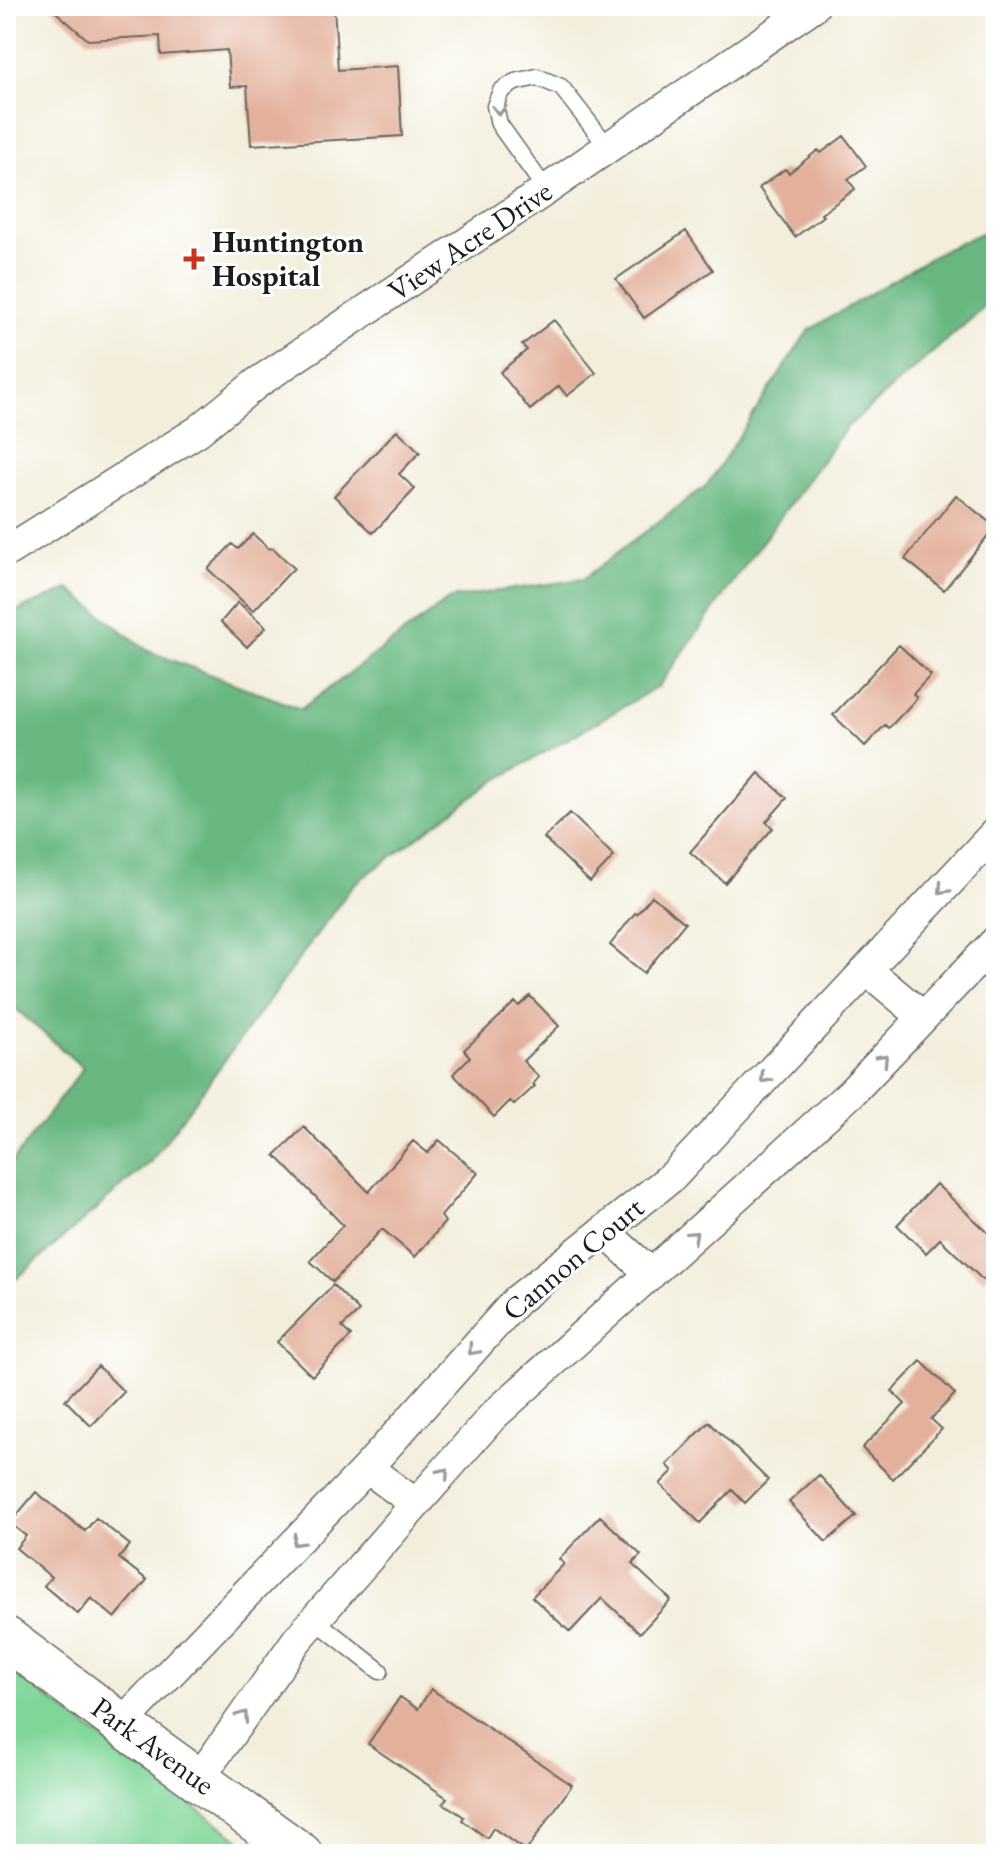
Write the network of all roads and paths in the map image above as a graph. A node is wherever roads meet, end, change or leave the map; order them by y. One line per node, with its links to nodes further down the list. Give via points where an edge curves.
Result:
1 (814, 6): 2 (street, View Acre Drive)
2 (608, 147): 3 (street, View Acre Drive); 3 (lane, one-way to 3, via 561,87 537,77 501,91 495,106 499,124)
3 (546, 190): 4 (street, View Acre Drive, via 257,383 198,431)
4 (6, 552)
5 (996, 832): 7 (street, Cannon Court, one-way to 7)
6 (996, 941): 8 (street, Cannon Court)
7 (867, 970): 8 (street); 9 (street, Cannon Court, one-way to 9, via 673,1176)
8 (923, 1017): 10 (street, Cannon Court, one-way to 8, via 851,1093)
9 (604, 1231): 10 (street); 11 (street, Cannon Court, one-way to 11, via 517,1300)
10 (651, 1274): 12 (street, Cannon Court, one-way to 10, via 493,1416)
11 (367, 1468): 12 (street); 16 (street, Cannon Court, one-way to 16)
12 (416, 1504): 13 (street, Cannon Court)
13 (315, 1620): 15 (lane); 17 (street, Cannon Court, one-way to 13)
14 (6, 1638): 16 (main road, Park Avenue)
15 (380, 1671)
16 (121, 1724): 17 (main road, Park Avenue)
17 (198, 1780): 18 (main road, Park Avenue)
18 (301, 1854)

